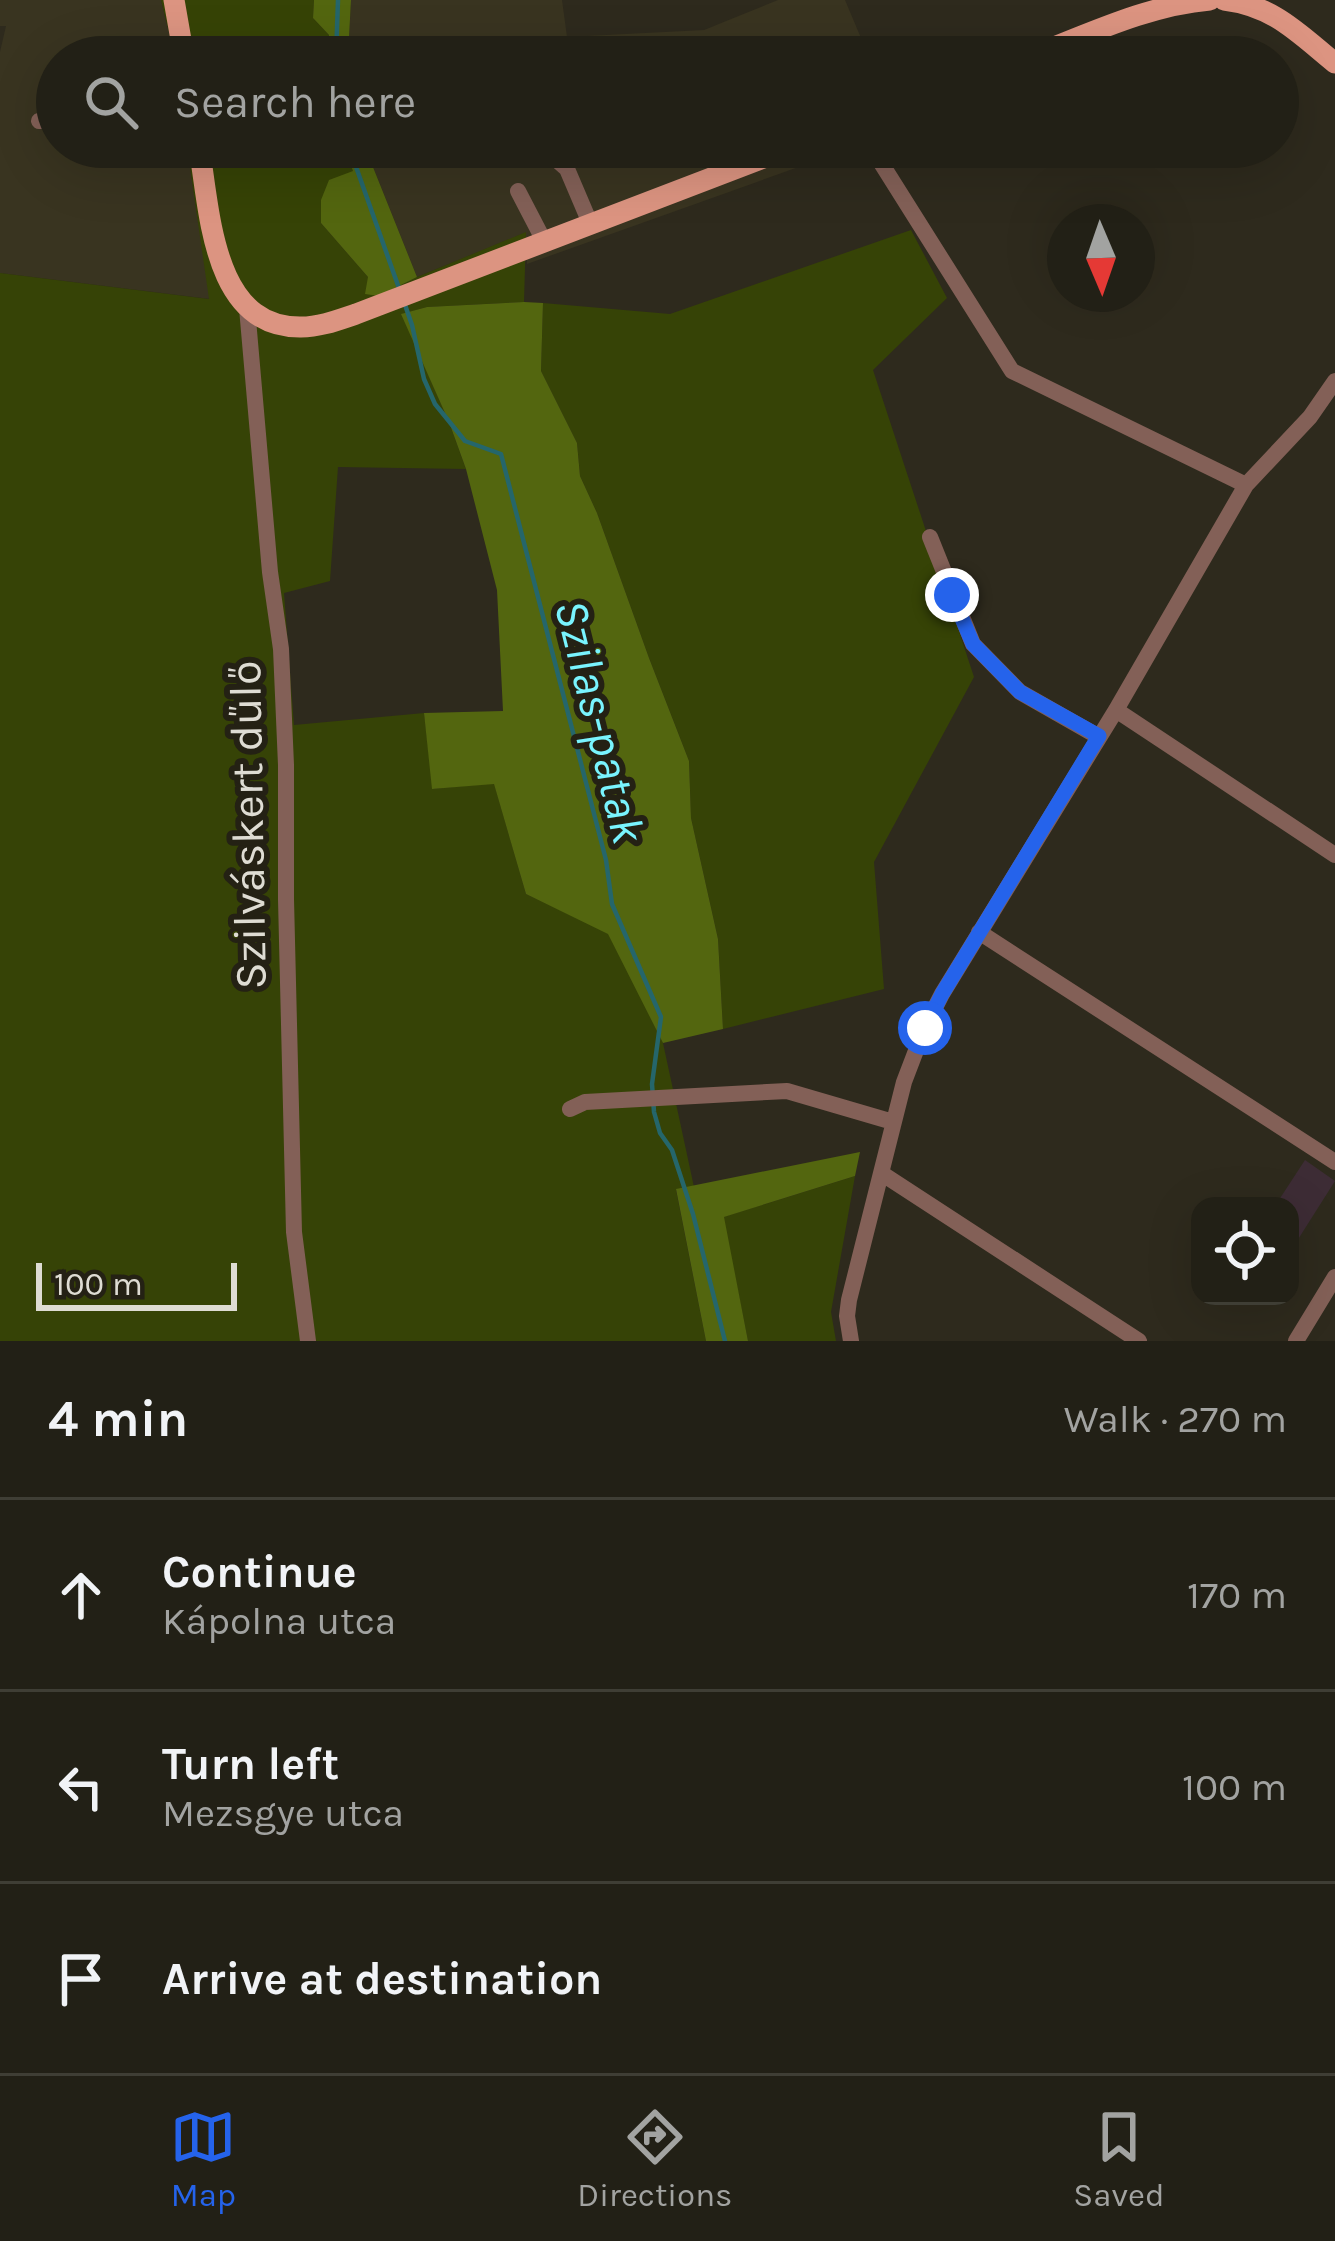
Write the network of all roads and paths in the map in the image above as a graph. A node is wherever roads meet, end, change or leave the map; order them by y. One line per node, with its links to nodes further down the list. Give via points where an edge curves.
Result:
1 (174, 0): 5 (main road)
2 (1210, 0): 6 (main road)
3 (1224, 0): 4 (main road)
4 (1253, 1): 7 (main road)
5 (180, 36)
6 (1087, 36)
7 (1335, 63)
8 (203, 168): 15 (main road, via 220,264)
9 (566, 168): 13 (street)
10 (736, 168): 13 (main road)
11 (884, 168): 17 (street, via 1012,371)
12 (518, 190): 14 (street)
13 (590, 223): 14 (main road)
14 (544, 241): 15 (main road, via 320,326 267,321)
15 (247, 308): 28 (street, Szilváskert dűlő, via 281,649 294,1232)
16 (1333, 389): 17 (street)
17 (1246, 485): 19 (street)
18 (930, 537): 20 (street, via 973,644 1020,692)
19 (1116, 710): 20 (street); 21 (street)
20 (1099, 736): 22 (street)
21 (1335, 855)
22 (979, 932): 24 (street, via 925,1028); 25 (street)
23 (570, 1109): 24 (street, via 787,1091)
24 (893, 1122): 26 (street)
25 (1335, 1162)
26 (881, 1173): 29 (street, via 849,1300); 30 (street)
27 (1335, 1277): 31 (street)
28 (308, 1341)
29 (851, 1341)
30 (1139, 1341)
31 (1296, 1341)

